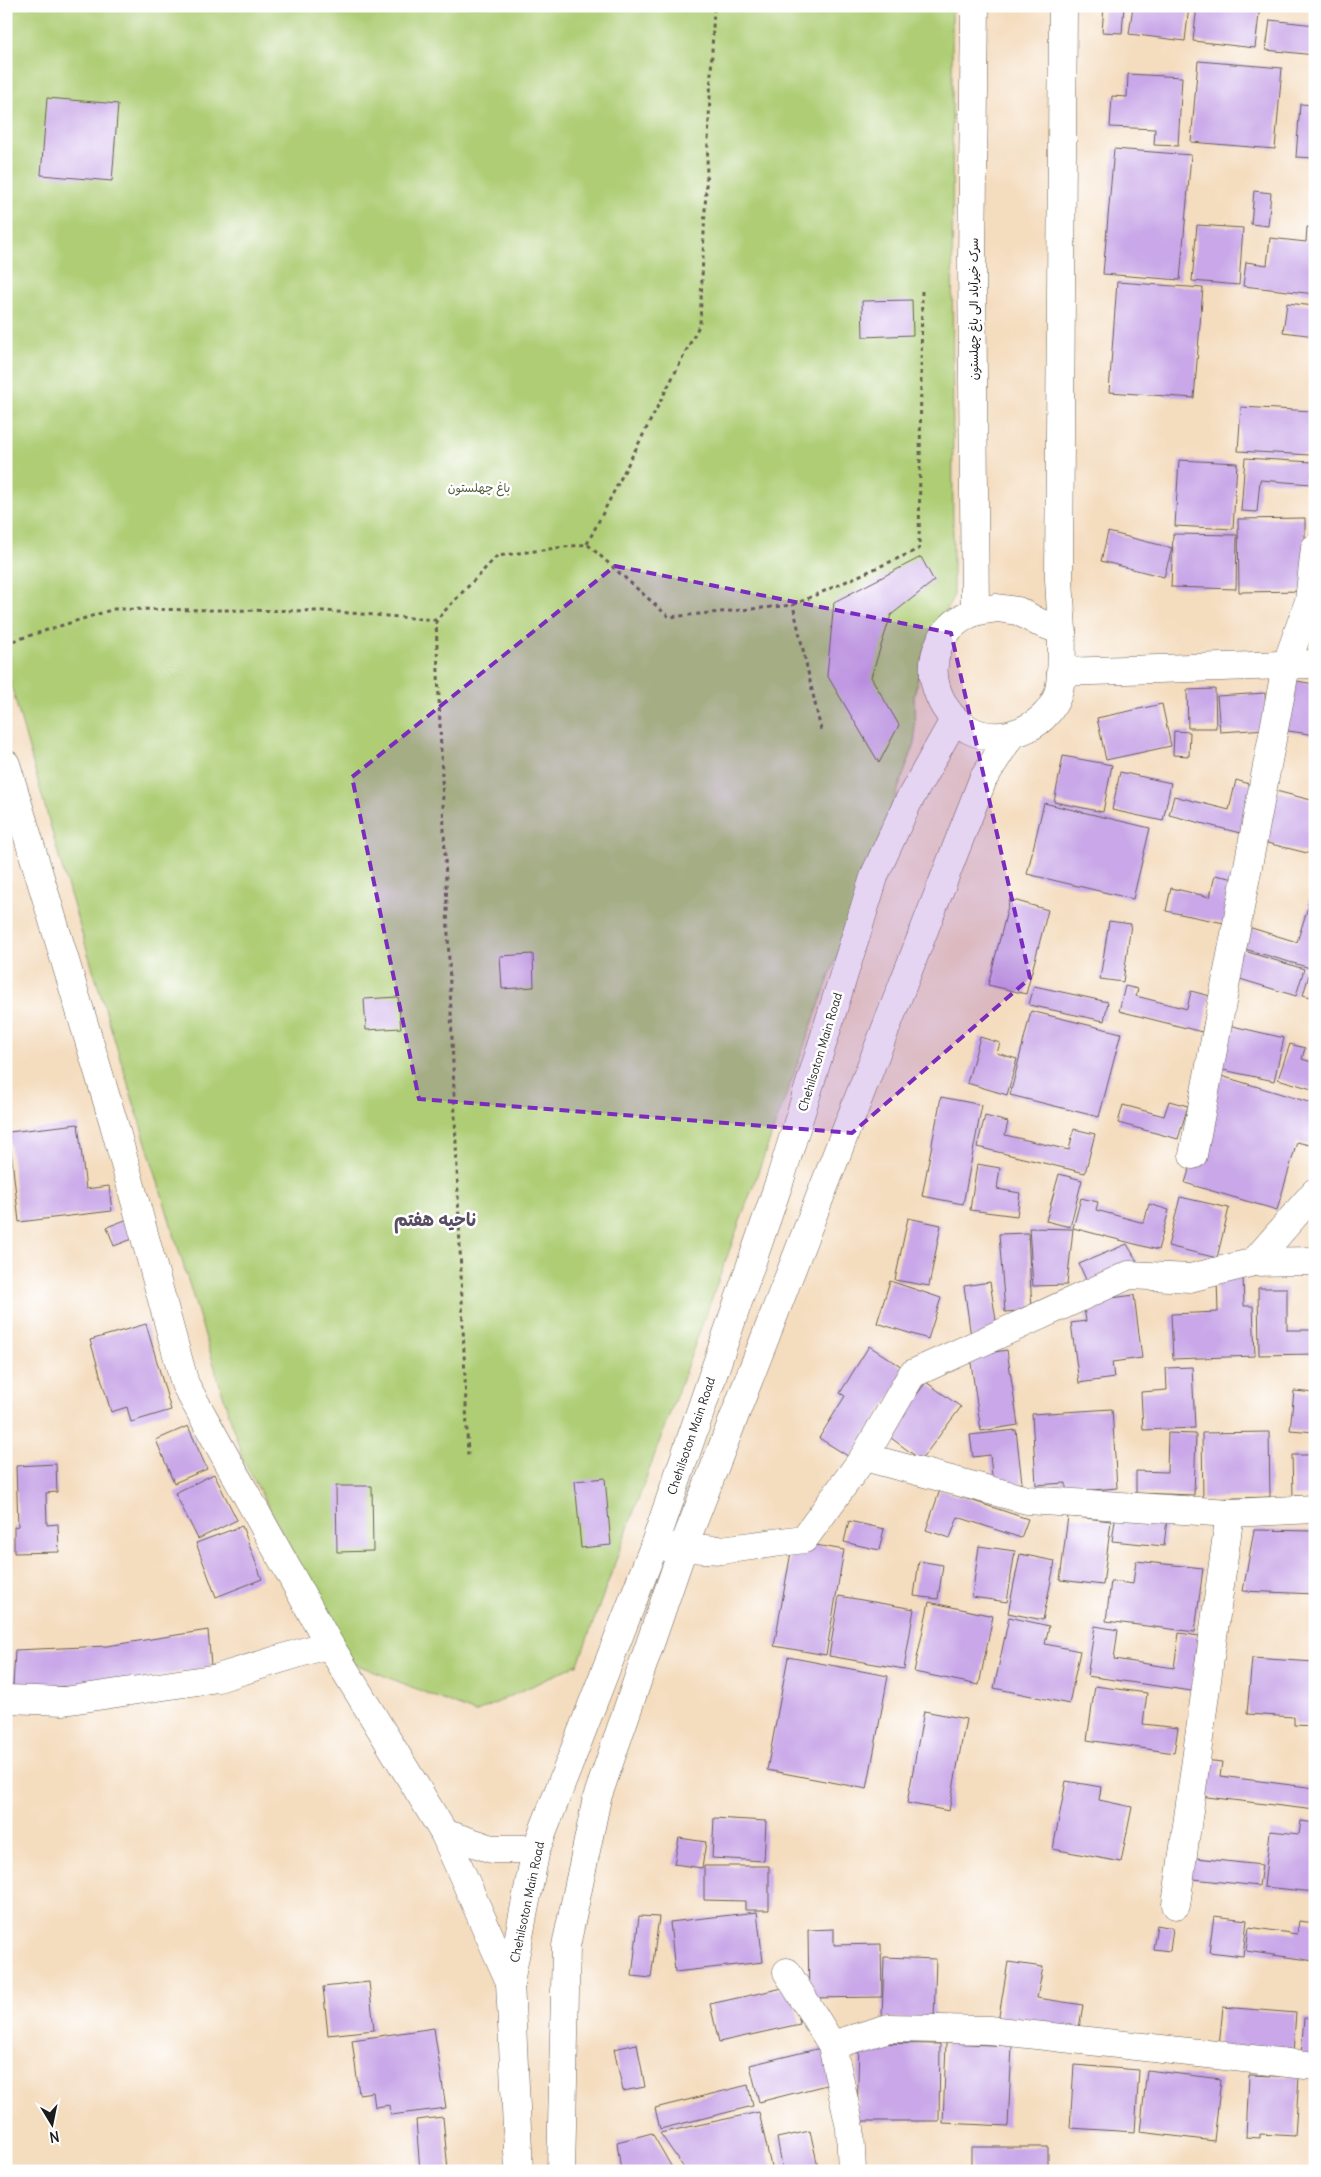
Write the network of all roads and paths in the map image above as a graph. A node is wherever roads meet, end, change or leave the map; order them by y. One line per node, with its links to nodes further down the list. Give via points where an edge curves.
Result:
1 (714, 6): 5 (path, via 700,324)
2 (975, 6): 8 (main road, سرک خیرآباد الی باغ چهلستون, via 972,260)
3 (1063, 6): 10 (main road, via 1059,579)
4 (922, 290): 7 (path, via 919,549)
5 (586, 544): 7 (path, via 669,618); 9 (path, via 497,556)
6 (1315, 548): 13 (main road, via 1309,601)
7 (793, 605): 16 (path)
8 (975, 612): 10 (main road, via 997,608 1018,611); 15 (main road, via 951,629 942,640 934,661 934,683 942,704)
9 (436, 620): 11 (path, via 325,611 114,609); 23 (path)
10 (1062, 631): 14 (main road)
11 (6, 643)
12 (1315, 664): 13 (main road)
13 (1286, 666): 14 (main road); 19 (main road)
14 (1061, 672): 17 (main road, via 1057,697 1046,714 1030,728)
15 (954, 720): 17 (main road, via 972,731 991,736); 27 (main road, Chehilsoton Main Road, via 907,804 875,874 780,1180)
16 (821, 730)
17 (1012, 735): 28 (main road, via 983,779)
18 (6, 764): 29 (main road, via 114,1124 185,1384)
19 (1193, 1155)
20 (1315, 1192): 22 (main road)
21 (1315, 1261): 22 (main road)
22 (1254, 1262): 24 (main road, via 1190,1278 1129,1275 912,1374)
23 (468, 1457)
24 (864, 1457): 26 (main road, via 1027,1500); 28 (main road, via 804,1539 721,1550)
25 (1315, 1509): 26 (main road)
26 (1230, 1513): 33 (main road)
27 (654, 1546): 28 (main road); 32 (main road, Chehilsoton Main Road)
28 (683, 1548): 39 (main road, via 597,1798 566,1946)
29 (329, 1644): 30 (main road, via 218,1678 64,1701); 31 (main road)
30 (6, 1699)
31 (444, 1833): 32 (main road, via 492,1849); 35 (main road)
32 (536, 1849): 35 (main road, Chehilsoton Main Road)
33 (1176, 1905)
34 (786, 1972): 36 (main road)
35 (510, 1982): 38 (main road, Chehilsoton Main Road)
36 (832, 2046): 37 (main road, via 889,2028 990,2030); 40 (main road, via 850,2128)
37 (1315, 2066)
38 (519, 2171)
39 (561, 2171)
40 (852, 2171)

